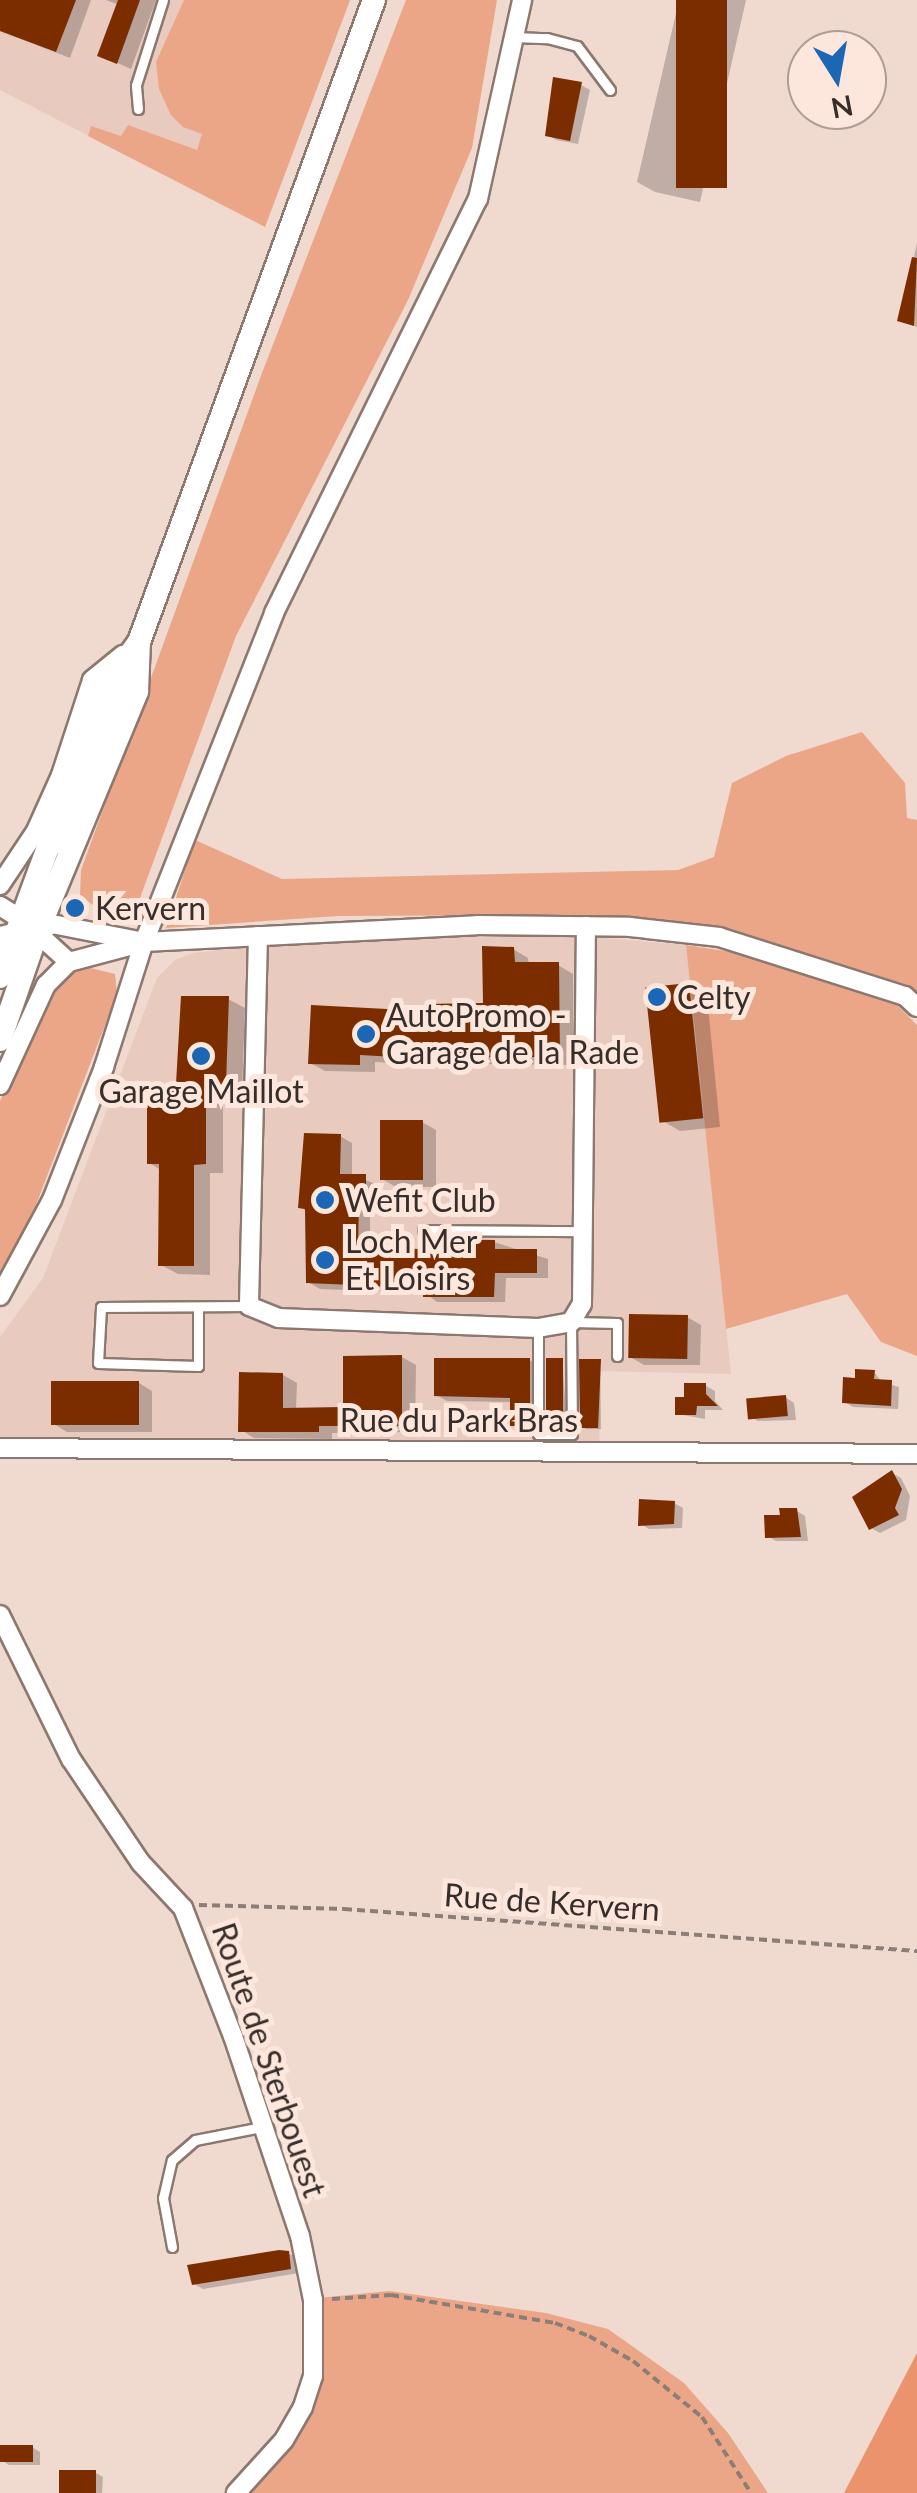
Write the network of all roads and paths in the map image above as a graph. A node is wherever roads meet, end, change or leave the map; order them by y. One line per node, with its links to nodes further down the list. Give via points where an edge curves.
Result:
1 (162, 0): 6 (lane, via 136,85)
2 (374, 0): 7 (main road)
3 (522, 0): 4 (street)
4 (513, 37): 5 (lane, via 577,46); 13 (street, via 478,198 274,613)
5 (610, 90)
6 (138, 109)
7 (138, 642): 8 (street, via 92,680 55,790); 11 (main road, via 108,685)
8 (0, 885)
9 (0, 906): 11 (street)
10 (586, 926): 12 (street); 16 (street, via 719,936 905,996); 21 (street)
11 (20, 930): 13 (street, via 52,924); 14 (street); 15 (main road); 17 (street); 18 (main road)
12 (258, 936): 13 (street); 23 (street)
13 (144, 942): 14 (street); 22 (street, via 52,1200)
14 (69, 962): 19 (street, via 46,985)
15 (0, 977)
16 (917, 1007)
17 (0, 1010)
18 (0, 1040)
19 (0, 1085)
20 (423, 1230): 21 (lane)
21 (586, 1231): 25 (street, via 582,1304)
22 (0, 1296)
23 (250, 1306): 24 (lane); 26 (street, via 278,1318)
24 (198, 1309): 24 (lane, via 101,1306 98,1363 198,1366)
25 (571, 1322): 26 (street); 26 (lane, via 572,1434 538,1434); 27 (lane, via 617,1323)
26 (538, 1328)
27 (617, 1356)
28 (0, 1448): 29 (street, Rue du Park Bras)
29 (917, 1454)
30 (0, 1614): 31 (street, Route de Sterbouest, via 72,1760 141,1863)
31 (183, 1908): 32 (path, Rue de Kervern, via 211,1903 344,1910); 33 (street, Route de Sterbouest)
32 (917, 1951)
33 (261, 2128): 34 (lane, via 195,2140 172,2160 163,2198); 35 (street, Route de Sterbouest, via 300,2236)
34 (172, 2246)
35 (312, 2300): 36 (street, Route de Sterbouest, via 316,2363 303,2407 284,2440); 37 (path, via 391,2294 555,2323 589,2336 633,2361 702,2417)
36 (236, 2493)
37 (752, 2493)

